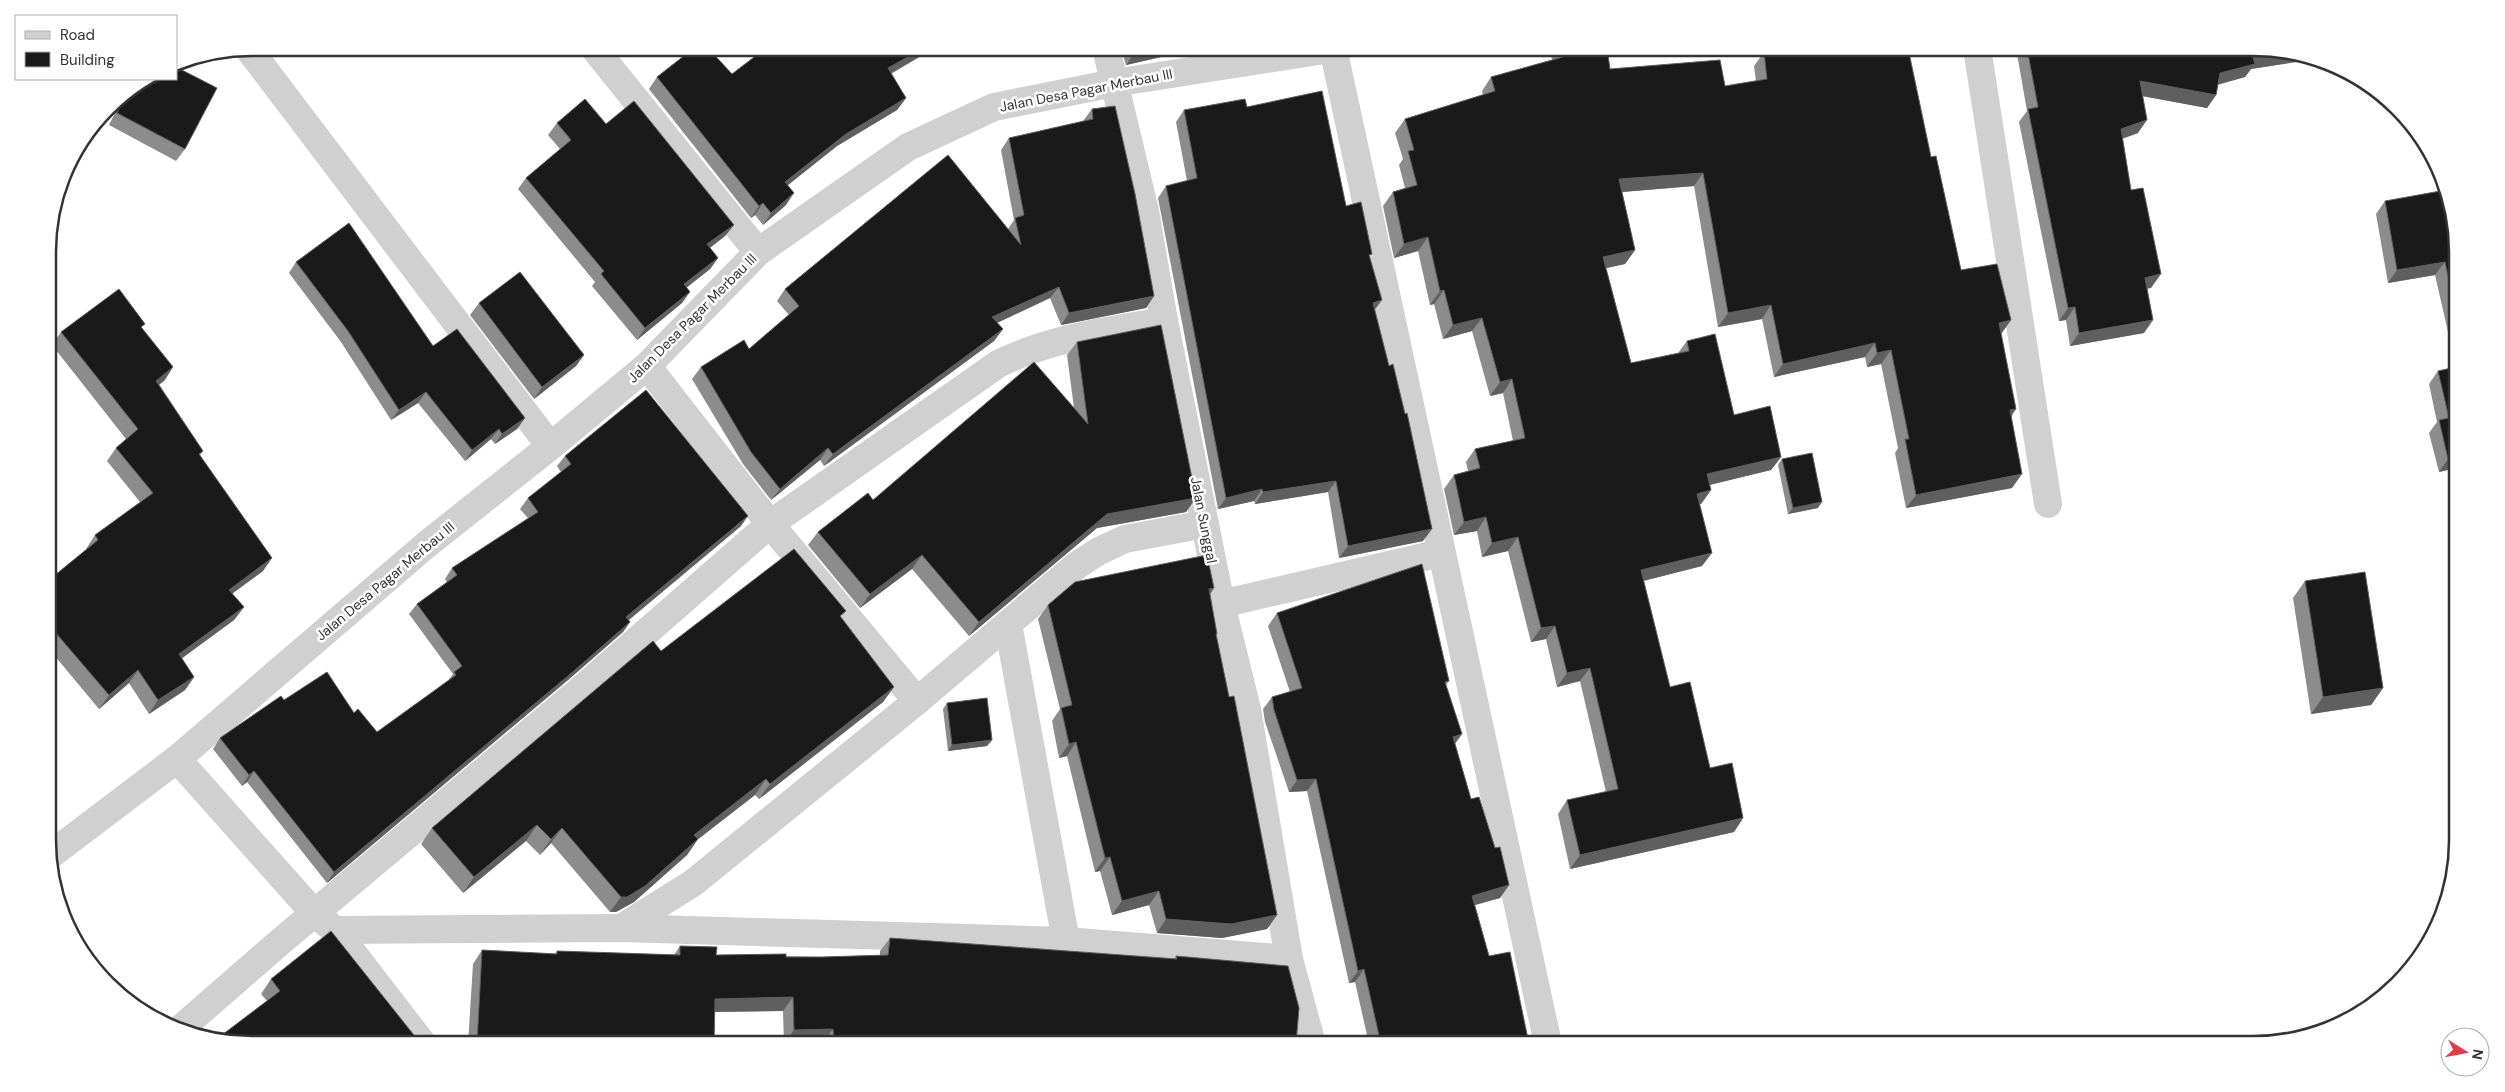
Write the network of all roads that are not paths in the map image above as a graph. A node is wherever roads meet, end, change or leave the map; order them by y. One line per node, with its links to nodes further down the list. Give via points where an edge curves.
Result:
1 (254, 56): 11 (street)
2 (600, 56): 8 (street)
3 (1108, 56): 7 (street, Jalan Sunggal)
4 (1283, 56): 7 (street, Jalan Desa Pagar Merbau III)
5 (1337, 56): 15 (street)
6 (1978, 56): 12 (street)
7 (1114, 82): 8 (street, Jalan Desa Pagar Merbau III, via 994,107 916,143); 9 (street, Jalan Sunggal, via 1144,211)
8 (758, 252): 10 (street, Jalan Desa Pagar Merbau III)
9 (1164, 321): 13 (street, via 1054,341 1024,350 998,364); 14 (street, Jalan Sunggal)
10 (647, 366): 11 (street, Jalan Desa Pagar Merbau III); 13 (street)
11 (550, 446): 19 (street, Jalan Desa Pagar Merbau III, via 426,545)
12 (2048, 504)
13 (770, 524): 18 (street); 21 (street, via 578,692)
14 (1205, 524): 16 (street, Jalan Sunggal); 17 (street, via 1125,538 1076,566)
15 (1441, 553): 16 (street); 28 (street)
16 (1221, 604): 24 (street, Jalan Sunggal, via 1247,709)
17 (1008, 624): 18 (street); 23 (street)
18 (917, 701): 22 (street, via 693,882)
19 (177, 759): 20 (street, Jalan Desa Pagar Merbau III); 21 (street)
20 (57, 850)
21 (325, 922): 22 (street); 25 (street, via 280,942); 26 (street)
22 (621, 928): 23 (street)
23 (1066, 940): 24 (street)
24 (1290, 959): 27 (street, Jalan Sunggal)
25 (186, 1024)
26 (417, 1036)
27 (1310, 1036)
28 (1546, 1036)

